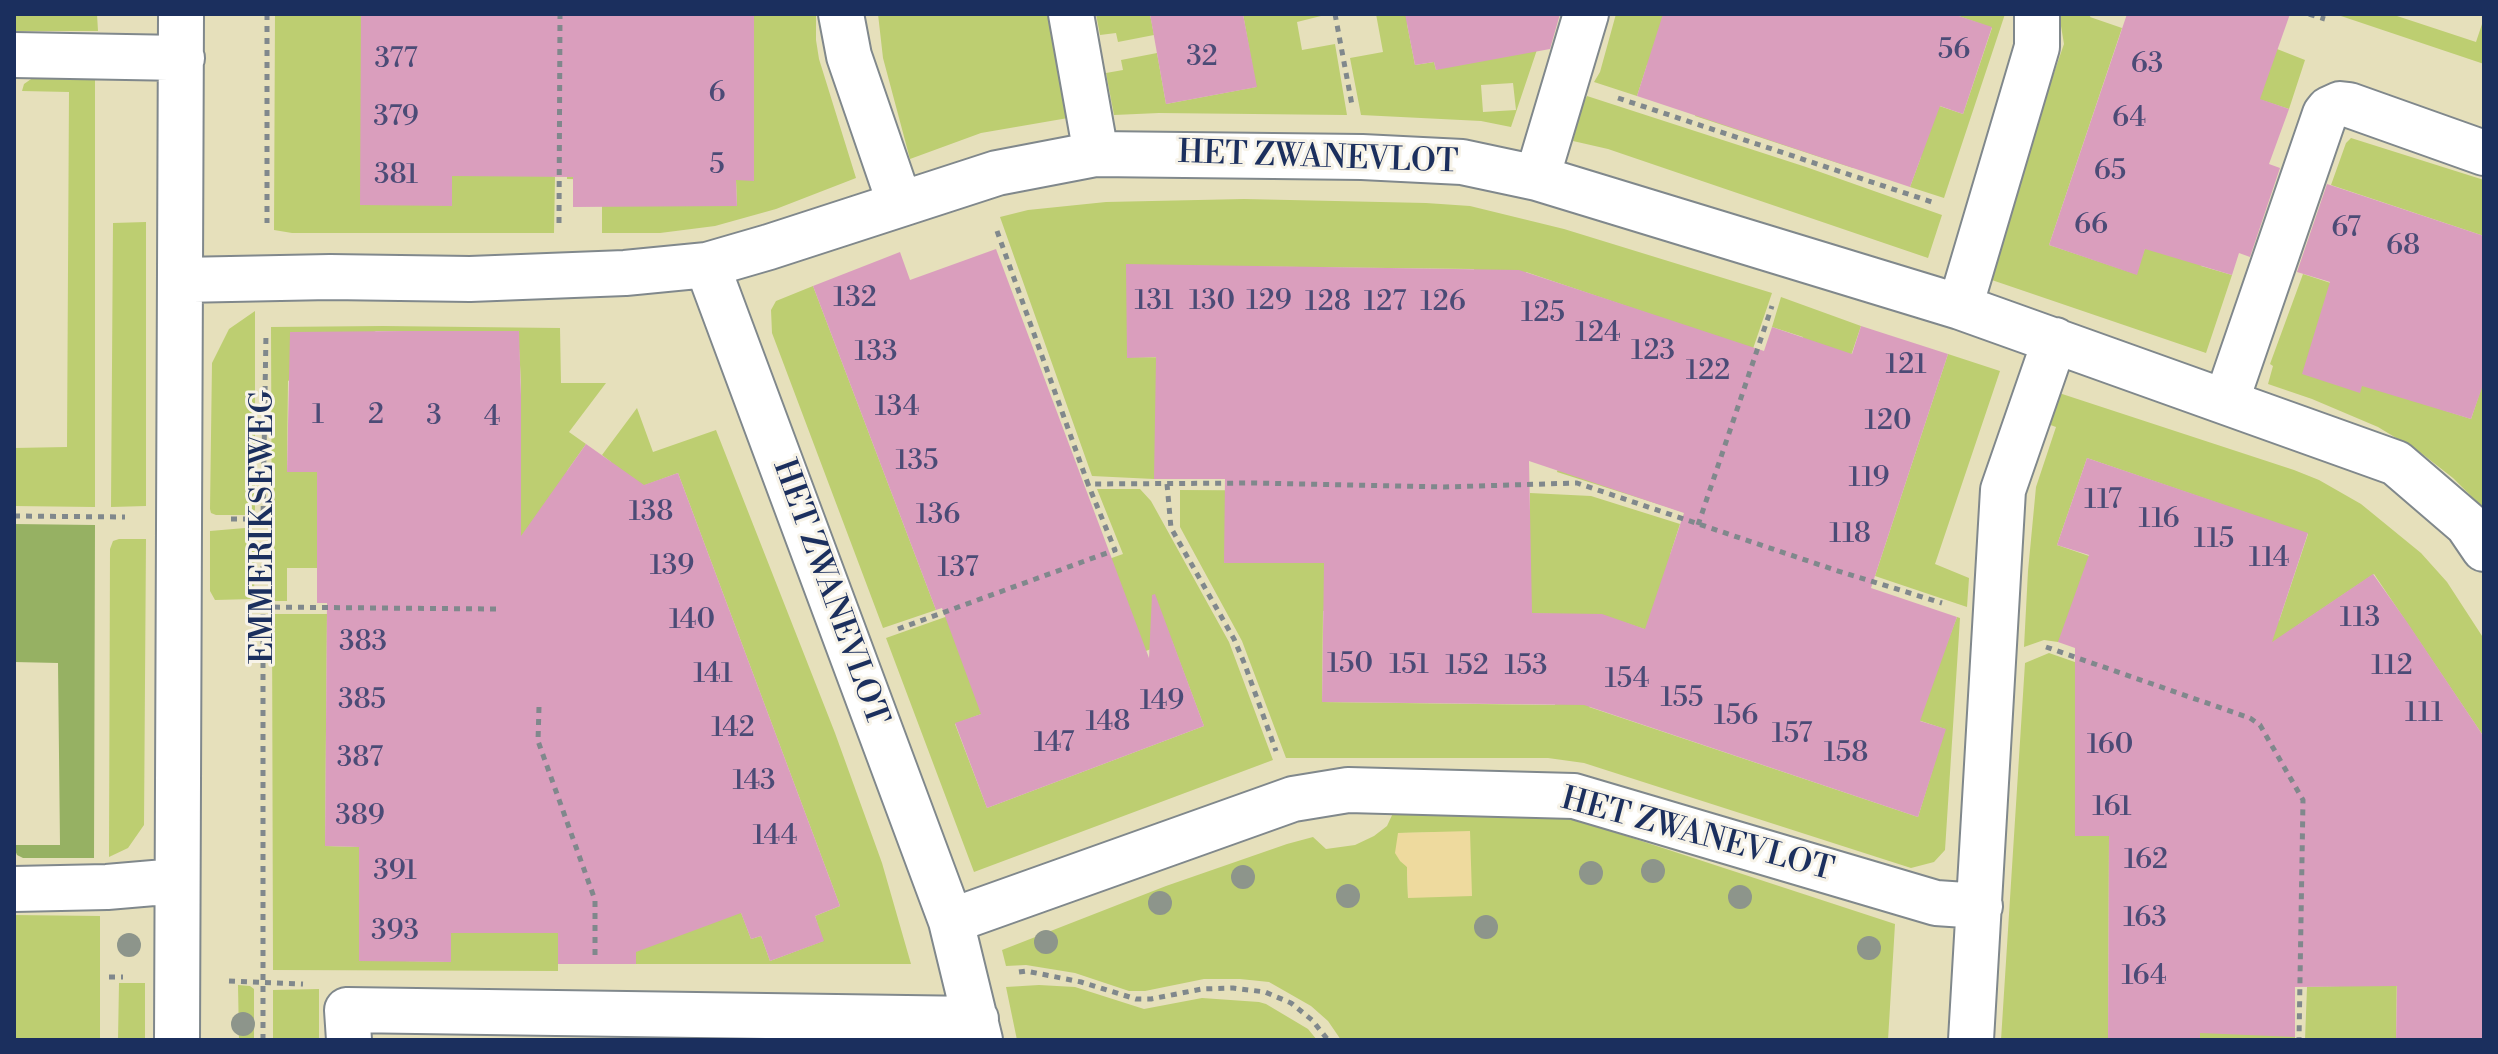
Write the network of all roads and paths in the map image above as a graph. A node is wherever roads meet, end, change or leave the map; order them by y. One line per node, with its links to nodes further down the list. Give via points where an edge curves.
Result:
1 (181, 14): 12 (street)
2 (267, 14): 24 (path, EMMERIKSEWEG)
3 (560, 14): 23 (path)
4 (841, 14): 19 (street, via 849,56)
5 (1071, 14): 15 (street)
6 (1335, 14): 16 (path)
7 (1586, 14): 13 (street)
8 (2037, 14): 20 (street, via 2037,47)
9 (2309, 14): 10 (path)
10 (2325, 19)
11 (14, 55): 12 (street)
12 (182, 58): 25 (street)
13 (1567, 82): 17 (street); 20 (path)
14 (2484, 153): 28 (street, via 2349,105 2329,109)
15 (1096, 154): 16 (street, HET ZWANEVLOT); 18 (street, HET ZWANEVLOT)
16 (1362, 157): 17 (street, HET ZWANEVLOT, via 1462,162)
17 (1537, 178): 21 (street, HET ZWANEVLOT)
18 (978, 180): 19 (street, HET ZWANEVLOT); 29 (path)
19 (900, 204): 22 (street, HET ZWANEVLOT)
20 (1986, 220): 26 (street)
21 (1789, 255): 26 (street, HET ZWANEVLOT); 31 (path)
22 (707, 265): 23 (street, HET ZWANEVLOT); 36 (street, HET ZWANEVLOT)
23 (559, 276): 24 (street, HET ZWANEVLOT)
24 (266, 279): 25 (street, HET ZWANEVLOT); 33 (path, EMMERIKSEWEG)
25 (181, 280): 40 (street)
26 (1960, 307): 27 (street, HET ZWANEVLOT)
27 (2055, 340): 28 (street, HET ZWANEVLOT); 35 (street, via 2003,490)
28 (2226, 402): 32 (street, HET ZWANEVLOT, via 2396,463 2467,524)
29 (1088, 484): 30 (path); 36 (path, via 1115,550)
30 (1167, 484): 31 (path, via 1577,483); 39 (path, via 1171,528 1234,639)
31 (1698, 525): 35 (path)
32 (2484, 549)
33 (262, 607): 34 (path); 47 (path, EMMERIKSEWEG)
34 (496, 609)
35 (1996, 620): 37 (street)
36 (849, 646): 43 (street, HET ZWANEVLOT)
37 (1993, 668): 42 (street); 51 (path, via 2048,646 2260,725 2303,800)
38 (539, 707): 45 (path, via 538,741 595,900)
39 (1293, 799): 42 (street, HET ZWANEVLOT, via 1348,790 1574,796 1936,903); 43 (street, HET ZWANEVLOT)
40 (177, 881): 41 (street); 46 (street)
41 (14, 889)
42 (1980, 906): 50 (street)
43 (951, 921): 44 (street, HET ZWANEVLOT)
44 (974, 1013): 45 (street); 49 (path, via 1026,971 1151,999 1202,989 1265,992 1291,1003)
45 (595, 1014): 48 (street, via 347,1010)
46 (177, 1040)
47 (263, 1040)
48 (349, 1040)
49 (1328, 1040)
50 (1971, 1040)
51 (2299, 1040)

